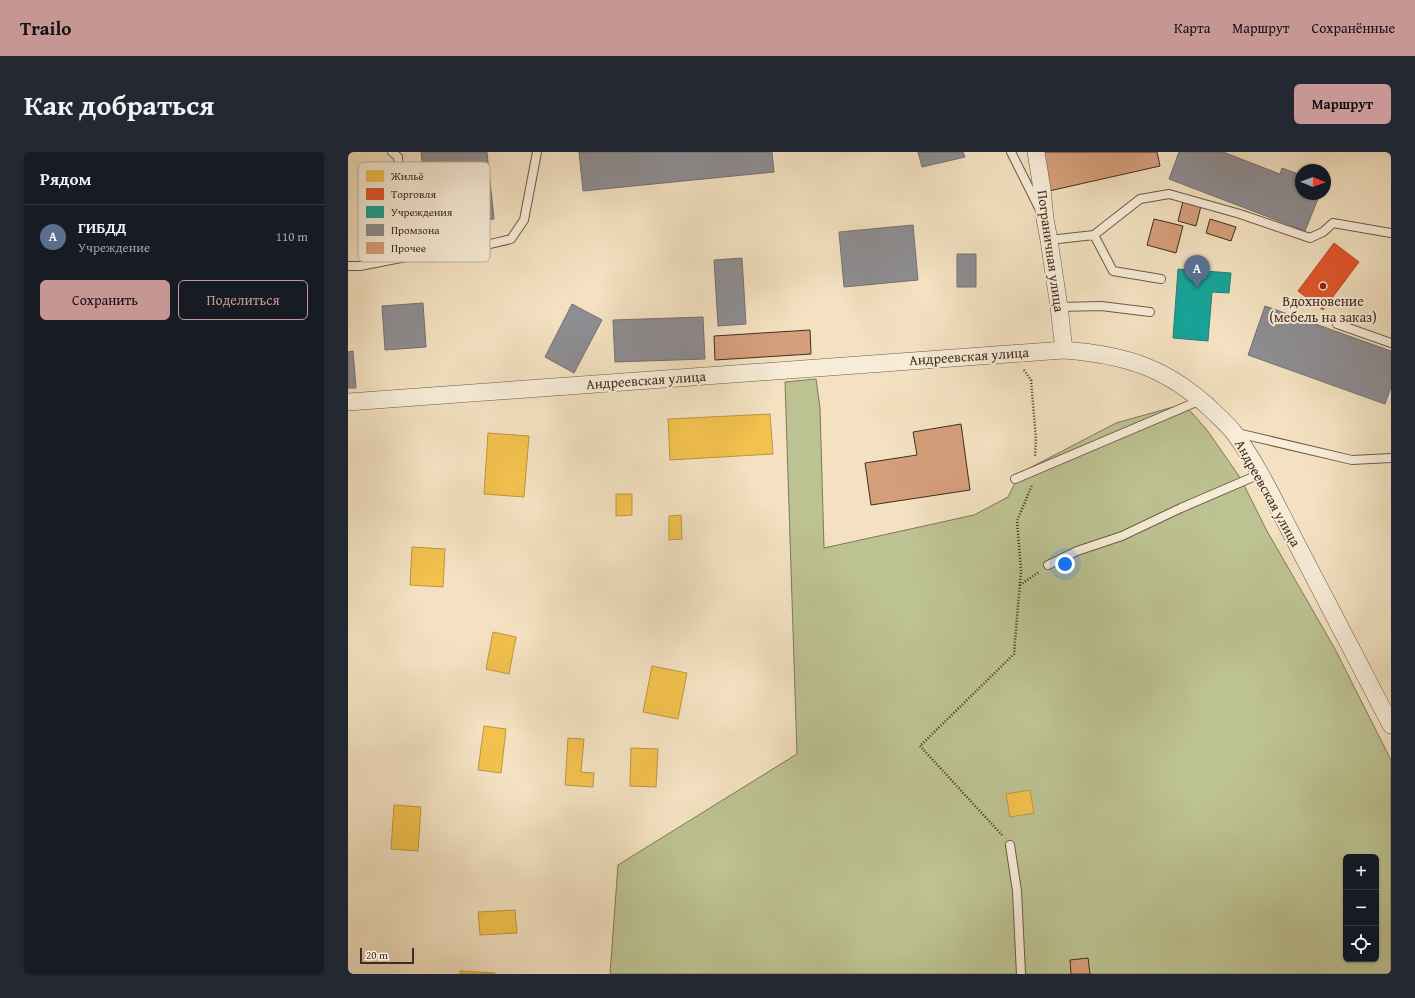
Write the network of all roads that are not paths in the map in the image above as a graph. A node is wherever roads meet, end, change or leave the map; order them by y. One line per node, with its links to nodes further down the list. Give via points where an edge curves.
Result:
1 (392, 152): 5 (lane, via 398,157)
2 (537, 152): 10 (lane, via 524,220 510,238)
3 (1011, 152): 6 (lane)
4 (1036, 152): 6 (street, Пограничная улица)
5 (398, 162)
6 (1045, 219): 9 (street, Пограничная улица)
7 (1391, 233): 8 (lane, via 1333,223 1323,232 1310,238 1240,214 1169,194 1140,199)
8 (1094, 235): 9 (lane); 13 (lane, via 1112,271)
9 (1049, 240): 14 (street, Пограничная улица)
10 (490, 243)
11 (380, 262): 12 (lane)
12 (348, 266)
13 (1160, 279)
14 (1059, 307): 15 (lane, via 1101,306); 18 (street, Пограничная улица)
15 (1150, 312)
16 (1337, 324): 17 (lane)
17 (1391, 342)
18 (1064, 350): 19 (street, Андреевская улица, via 1095,352 1132,361 1151,368 1183,386); 20 (street, Андреевская улица)
19 (1201, 400): 21 (street, Андреевская улица); 24 (lane)
20 (348, 402)
21 (1234, 432): 22 (lane, via 1352,460); 23 (street, Андреевская улица)
22 (1391, 458)
23 (1260, 474): 25 (lane, via 1122,536 1077,551); 26 (street, Андреевская улица)
24 (1015, 480)
25 (1048, 565)
26 (1391, 725)
27 (1010, 845): 28 (lane, via 1017,891)
28 (1021, 974)

